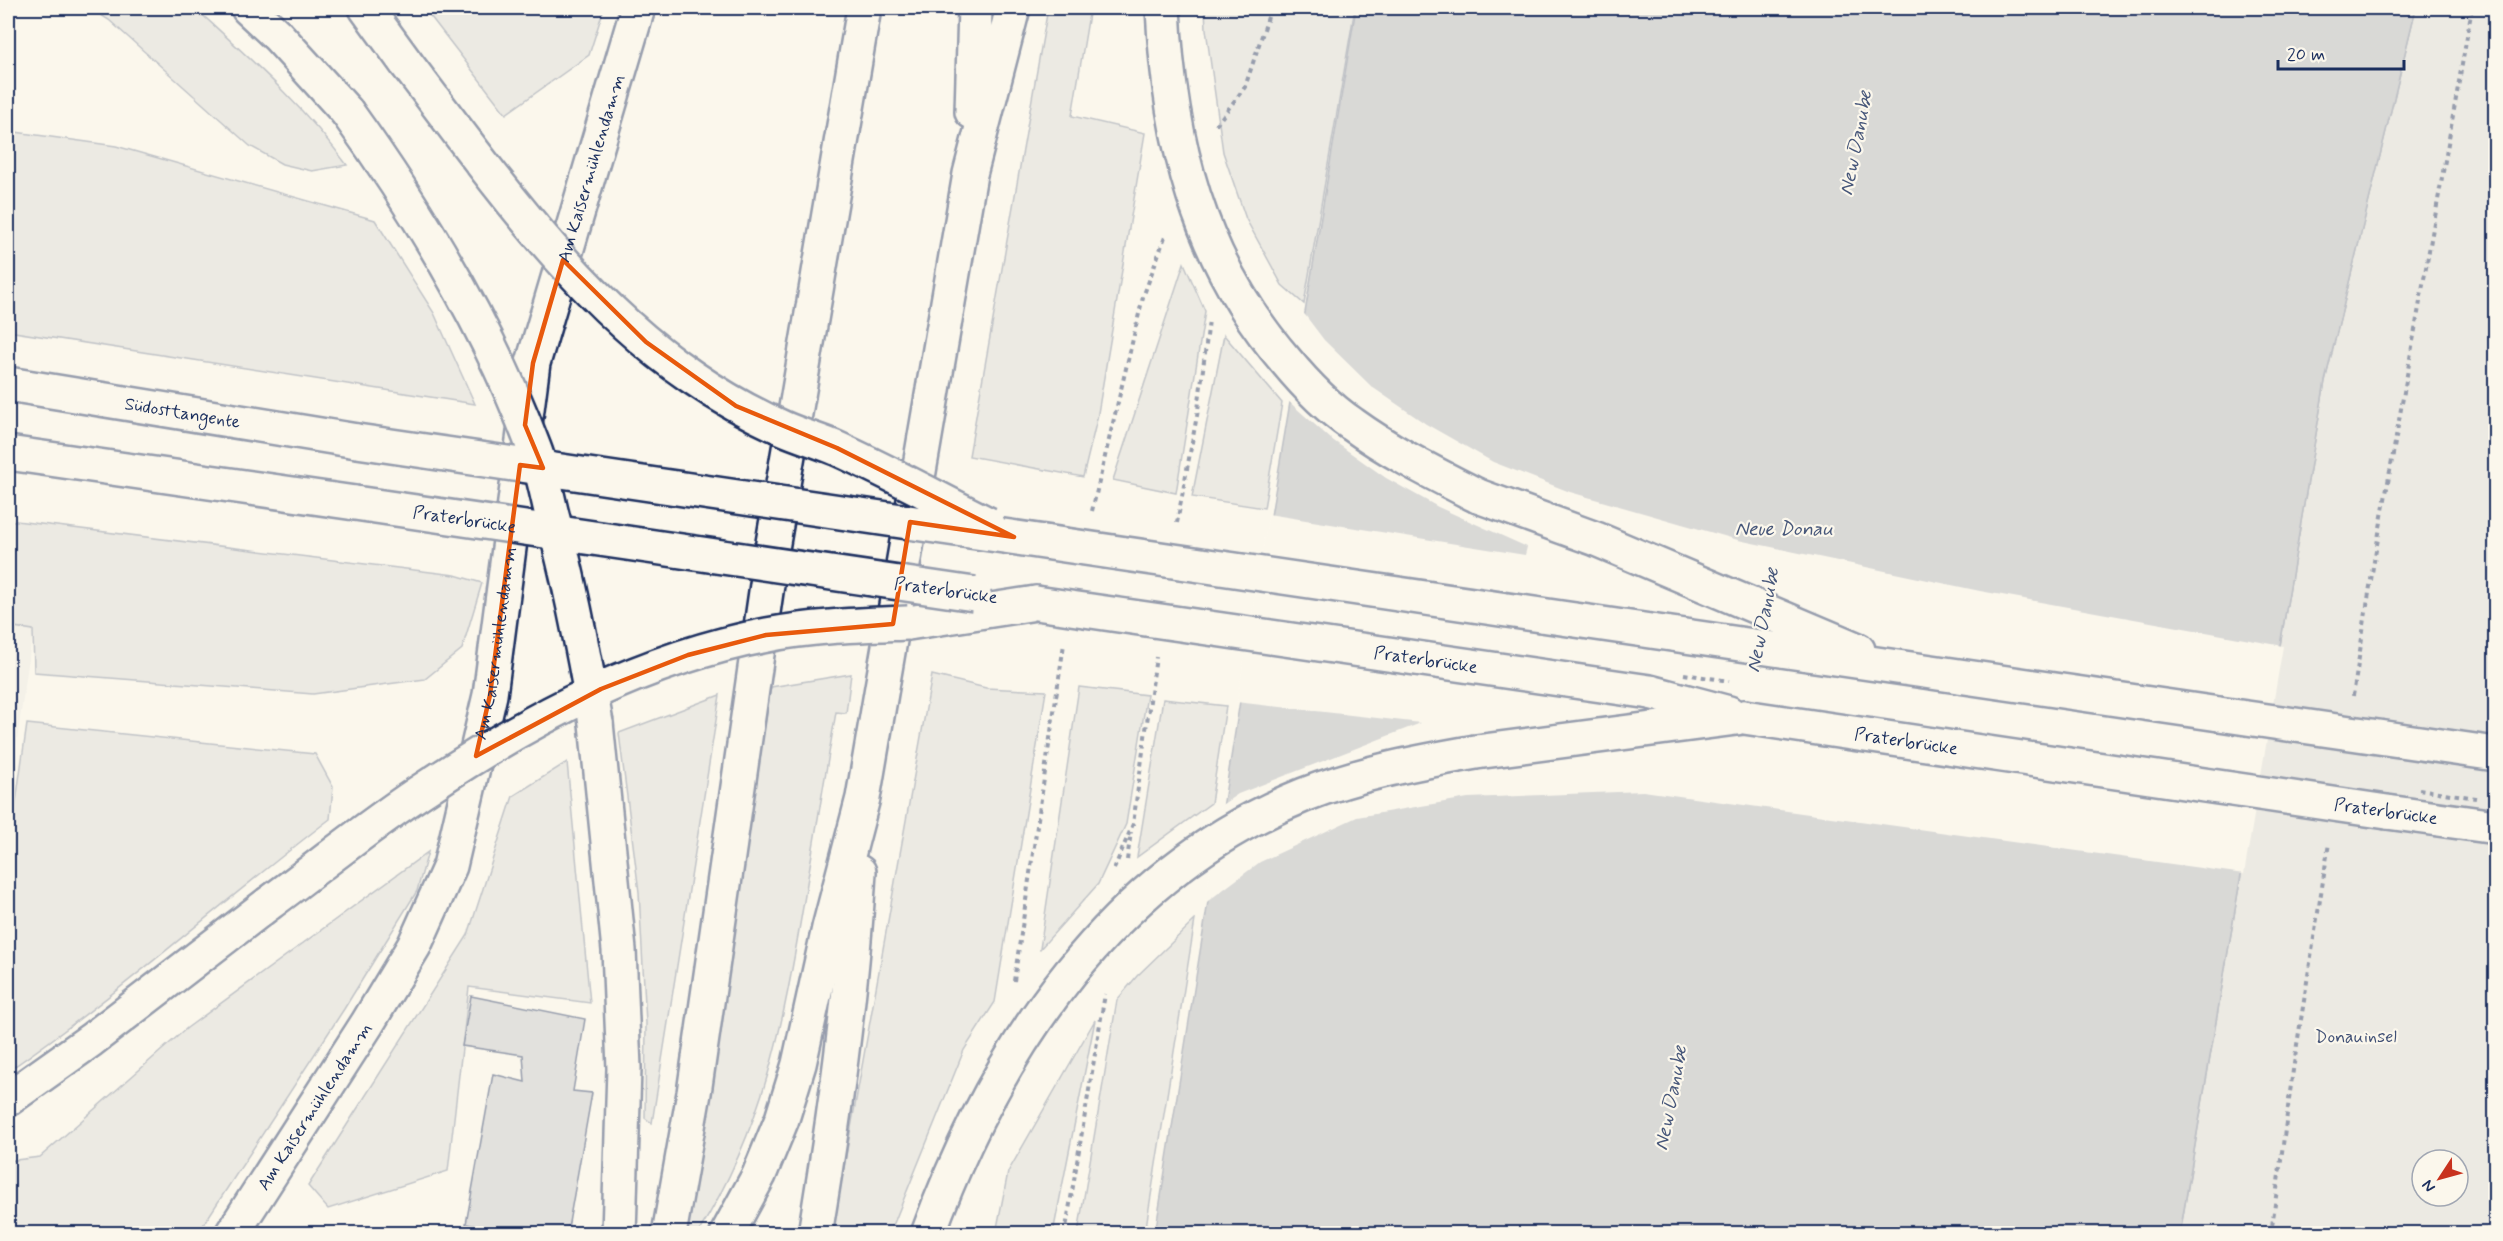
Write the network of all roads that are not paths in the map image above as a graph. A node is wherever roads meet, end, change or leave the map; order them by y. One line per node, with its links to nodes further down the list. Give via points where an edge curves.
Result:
1 (248, 8): 20 (main road, bridge, via 279,36 347,112 378,155 492,346 535,450 583,645 596,723 619,950 624,1068)
2 (366, 8): 11 (main road, bridge, via 551,248 646,342 736,406 783,429 837,448)
3 (638, 8): 19 (main road, Am Kaisermühlendamm, via 533,363 490,695 450,866 408,956)
4 (864, 8): 21 (main road, via 773,543 694,1093)
5 (975, 8): 8 (main road)
6 (1013, 8): 8 (main road)
7 (1163, 8): 13 (main road, bridge, via 1170,94 1195,205 1239,299 1303,382 1350,423 1386,447 1478,496 1596,539)
8 (970, 174): 16 (main road)
9 (8, 384): 11 (main road, Südosttangente, bridge, via 357,441)
10 (8, 453): 12 (main road, Praterbrücke, bridge)
11 (1014, 537): 13 (main road, bridge)
12 (1036, 603): 14 (main road, Praterbrücke, bridge, via 1650,692); 18 (main road, bridge, via 908,623 834,625 766,635 688,655 601,689 515,732 427,787)
13 (1901, 668): 15 (main road, bridge)
14 (1744, 717): 17 (main road, Praterbrücke, bridge); 24 (main road, bridge, via 1407,764 1304,796 1245,823 1195,853 1103,933 1065,978 997,1082)
15 (2496, 754)
16 (863, 798): 22 (main road, via 799,1064 782,1119 759,1175); 23 (main road, via 855,933 833,1125)
17 (2496, 827)
18 (8, 1100)
19 (232, 1233)
20 (619, 1233)
21 (669, 1233)
22 (727, 1233)
23 (815, 1233)
24 (928, 1233)

